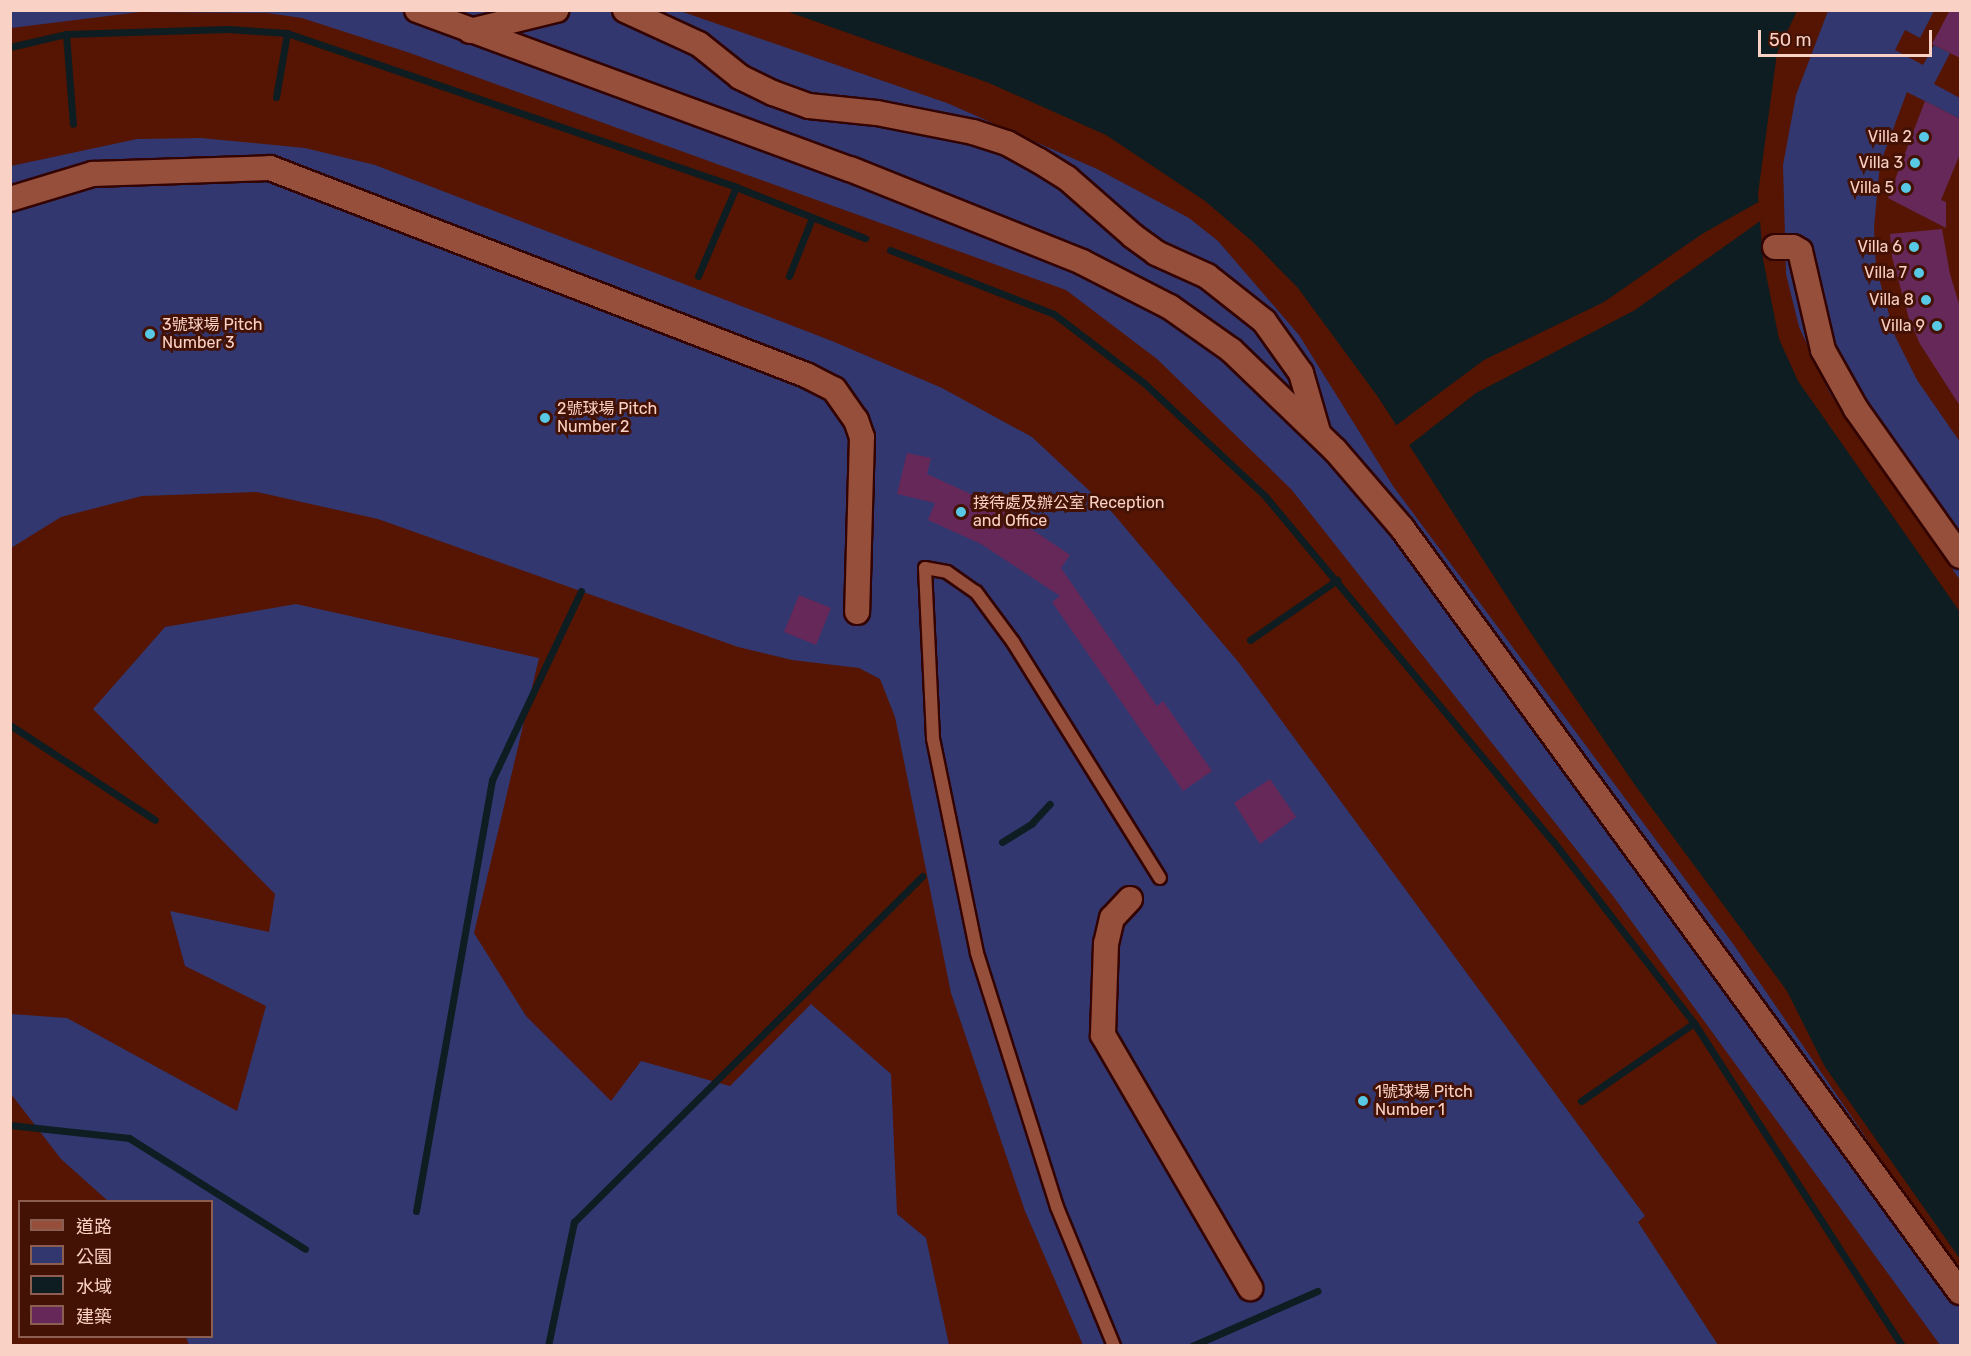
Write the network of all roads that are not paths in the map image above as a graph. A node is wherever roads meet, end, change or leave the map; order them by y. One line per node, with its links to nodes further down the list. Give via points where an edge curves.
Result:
1 (417, 10): 4 (street)
2 (556, 10): 4 (street)
3 (625, 10): 7 (street, via 699,44 740,77 809,106 877,113 973,132 1038,160 1067,178 1132,237 1156,253 1214,280 1264,321 1301,373)
4 (470, 31): 7 (street, via 859,173 1082,262 1203,327)
5 (10, 199): 9 (street, via 93,174 270,168 806,375 834,389 856,420 862,437)
6 (1775, 247): 8 (street, via 1800,251 1823,350 1856,409)
7 (1318, 432): 13 (street, via 1402,528)
8 (1960, 556)
9 (857, 612)
10 (1160, 878): 14 (lane, via 1013,642 976,592 947,572 925,568 933,738 977,953 1057,1207)
11 (1130, 899): 12 (street, via 1112,918 1106,944 1103,1035)
12 (1250, 1288)
13 (1960, 1292)
14 (1114, 1346)

